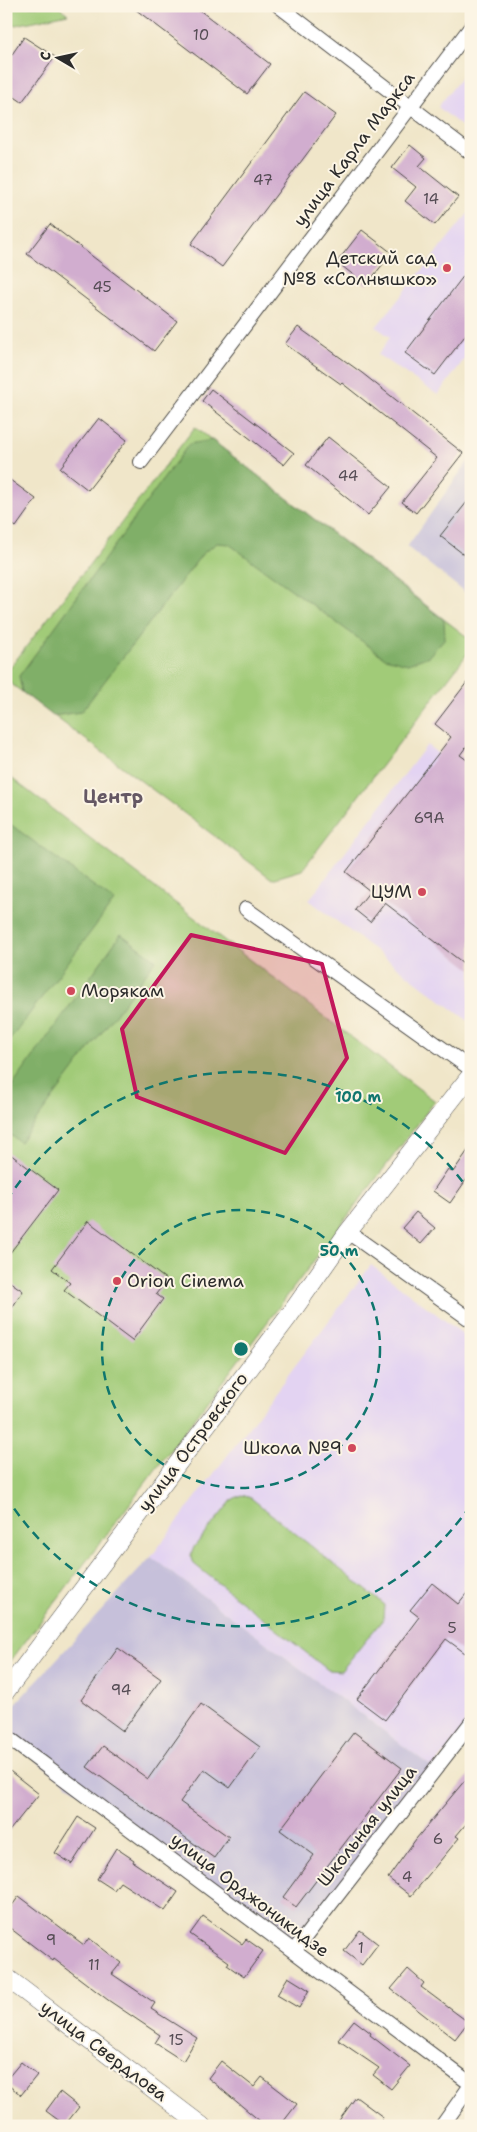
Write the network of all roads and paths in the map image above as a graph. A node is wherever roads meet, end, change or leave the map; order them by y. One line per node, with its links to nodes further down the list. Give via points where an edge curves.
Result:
1 (279, 6): 3 (street)
2 (471, 27): 3 (street, улица Карла Маркса)
3 (410, 106): 4 (street); 5 (street, улица Карла Маркса)
4 (471, 153)
5 (141, 462)
6 (246, 909): 7 (street)
7 (471, 1069)
8 (471, 1075): 9 (street, улица Островского)
9 (348, 1232): 10 (street); 11 (street, улица Островского, via 289,1316)
10 (471, 1320)
11 (6, 1690)
12 (471, 1723): 14 (street, Школьная улица)
13 (6, 1736): 14 (street, улица Орджоникидзе)
14 (294, 1951): 16 (street, улица Орджоникидзе)
15 (6, 1977): 17 (street, улица Свердлова)
16 (471, 2084): 18 (street)
17 (202, 2126)
18 (442, 2126)

